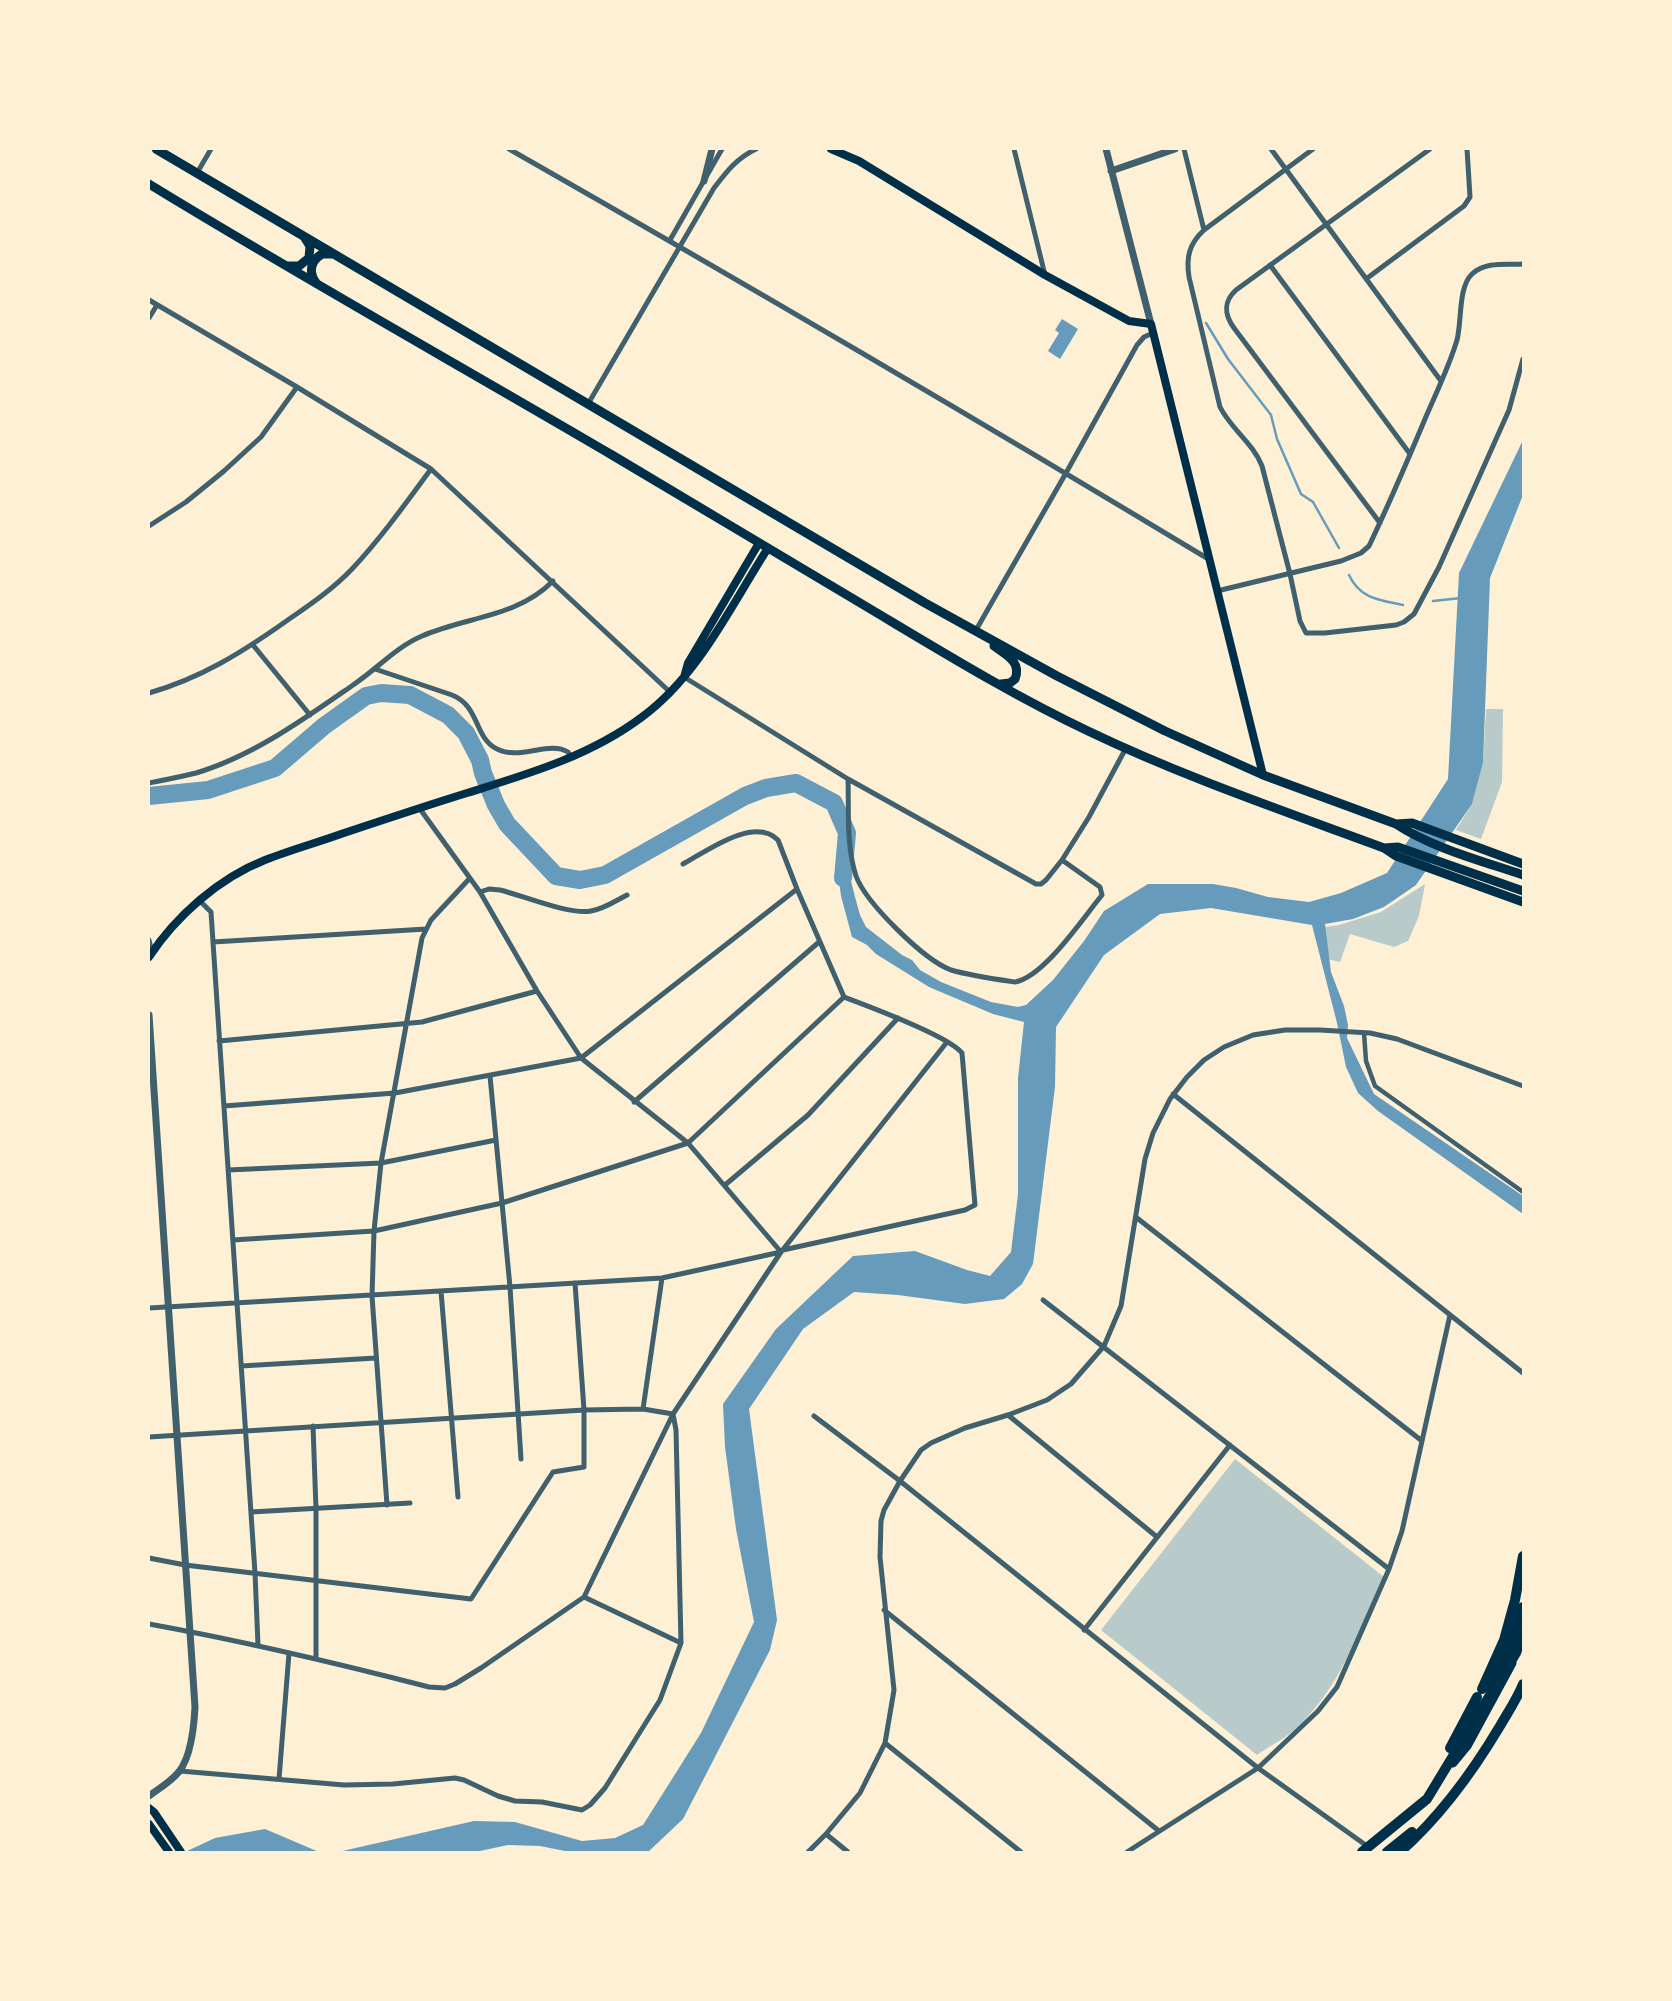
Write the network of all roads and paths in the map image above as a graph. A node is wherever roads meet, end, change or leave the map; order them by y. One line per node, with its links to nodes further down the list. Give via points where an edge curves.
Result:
1 (156, 149): 20 (main road)
2 (211, 149): 20 (street)
3 (509, 149): 26 (street)
4 (712, 149): 21 (street)
5 (722, 149): 21 (street)
6 (756, 149): 27 (street, via 732,165)
7 (831, 149): 17 (main road)
8 (847, 149): 17 (main road)
9 (1014, 149): 32 (street)
10 (1106, 149): 19 (street)
11 (1175, 149): 19 (street)
12 (1184, 149): 24 (street)
13 (1270, 149): 18 (street)
14 (1314, 149): 18 (street)
15 (1430, 149): 23 (street)
16 (1467, 149): 33 (street, via 1470,197 1464,206)
17 (859, 161): 32 (main road)
18 (1285, 169): 23 (street); 24 (street)
19 (1111, 171): 38 (street)
20 (197, 173): 25 (main road)
21 (704, 181): 26 (street)
22 (149, 184): 29 (main road)
23 (1325, 224): 31 (street); 33 (street)
24 (1204, 230): 50 (street, via 1189,248 1187,267 1217,394 1224,416 1258,457)
25 (298, 233): 28 (main road); 29 (main road, via 310,246 309,258 295,267)
26 (670, 240): 27 (street)
27 (680, 246): 42 (street); 45 (street)
28 (336, 255): 34 (main road, via 327,253 314,260 311,274); 42 (main road)
29 (280, 263): 34 (main road)
30 (1523, 264): 40 (street, via 1489,265 1472,274 1463,293 1457,340)
31 (1270, 265): 43 (street); 46 (street, via 1232,294 1227,301 1229,320)
32 (1045, 275): 38 (main road, via 1129,321)
33 (1366, 279): 40 (street)
34 (319, 286): 48 (main road)
35 (149, 300): 36 (street)
36 (157, 305): 37 (street); 41 (street)
37 (149, 318)
38 (1152, 328): 45 (street, via 1137,345); 49 (main road)
39 (1523, 359): 50 (street, via 1509,410 1414,614 1396,625 1306,633)
40 (1441, 381): 43 (street)
41 (297, 387): 44 (street); 47 (street, via 261,437 225,471)
42 (588, 404): 53 (main road)
43 (1410, 454): 46 (street)
44 (431, 469): 51 (street); 55 (street, via 350,571)
45 (1066, 473): 49 (street); 54 (street)
46 (1380, 523): 50 (street, via 1361,553)
47 (149, 526)
48 (763, 546): 57 (main road); 58 (main road)
49 (1210, 560): 52 (main road)
50 (1290, 573): 52 (street)
51 (553, 581): 56 (street, via 514,608 422,636); 60 (street)
52 (1217, 591): 64 (main road)
53 (965, 624): 54 (main road); 58 (main road, via 1013,660 1015,679)
54 (976, 630): 64 (main road, via 1165,731)
55 (253, 645): 59 (street, via 192,679); 61 (street)
56 (375, 669): 61 (street); 63 (street, via 463,700 487,741 499,750 520,753 561,748)
57 (684, 677): 60 (main road); 65 (street)
58 (999, 684): 62 (main road)
59 (149, 693)
60 (671, 693): 63 (main road, via 620,733)
61 (310, 715): 66 (street, via 241,754 197,772)
62 (1126, 748): 69 (street); 72 (main road, via 1256,802)
63 (571, 757): 67 (main road)
64 (1263, 775): 68 (main road)
65 (848, 779): 69 (street, via 1030,882 1041,884); 69 (street, via 849,840 860,886 915,945 951,969 1016,982 1044,965 1102,895 1100,887)
66 (149, 783)
67 (420, 808): 74 (street); 79 (main road, via 265,860)
68 (1410, 827): 71 (main road); 73 (main road, via 1449,849)
69 (1062, 860)
70 (683, 864): 75 (street, via 744,832 765,832 778,840)
71 (1523, 864)
72 (1439, 867): 76 (main road); 80 (main road)
73 (1523, 875)
74 (470, 877): 77 (street); 81 (street)
75 (797, 889): 84 (street); 94 (street)
76 (1523, 891)
77 (480, 892): 78 (street, via 500,890 586,912); 86 (street)
78 (627, 895)
79 (200, 901): 83 (street, via 211,912); 85 (main road)
80 (1523, 902)
81 (426, 929): 83 (street); 90 (street)
82 (149, 940): 85 (street)
83 (213, 942): 92 (street)
84 (819, 942): 87 (street); 99 (street)
85 (151, 955)
86 (537, 991): 90 (street); 94 (street)
87 (844, 997): 89 (street); 102 (street)
88 (149, 1015): 119 (street)
89 (898, 1018): 93 (street); 105 (street, via 808,1115)
90 (406, 1023): 92 (street); 97 (street)
91 (1364, 1033): 96 (street, via 1397,1039); 98 (street, via 1285,1030 1253,1035 1204,1060); 106 (street, via 1366,1061 1375,1086)
92 (219, 1041): 100 (street)
93 (947, 1042): 111 (street); 111 (street, via 962,1053 975,1205)
94 (581, 1058): 95 (street); 99 (street)
95 (490, 1076): 97 (street); 101 (street)
96 (1523, 1086)
97 (395, 1093): 100 (street); 103 (street)
98 (1173, 1094): 108 (street, via 1145,1160); 121 (street)
99 (634, 1102): 102 (street)
100 (224, 1106): 104 (street)
101 (496, 1140): 103 (street); 107 (street)
102 (688, 1143): 105 (street); 107 (street)
103 (381, 1163): 104 (street); 109 (street)
104 (228, 1170): 110 (street)
105 (725, 1185): 111 (street)
106 (1523, 1192)
107 (502, 1203): 109 (street); 114 (street)
108 (1137, 1218): 122 (street, via 1121,1306); 138 (street)
109 (374, 1231): 110 (street); 116 (street)
110 (233, 1240): 118 (street)
111 (782, 1251): 112 (street); 129 (street)
112 (662, 1278): 113 (street); 126 (street)
113 (575, 1283): 114 (street); 127 (street)
114 (510, 1287): 115 (street); 128 (street)
115 (441, 1292): 116 (street); 132 (street)
116 (372, 1296): 118 (street); 123 (street)
117 (1043, 1300): 122 (street)
118 (237, 1303): 119 (street); 124 (street)
119 (168, 1307): 120 (street); 136 (street)
120 (149, 1308)
121 (1450, 1315): 125 (street); 138 (street)
122 (1104, 1346): 130 (street, via 1071,1384 1047,1400); 139 (street)
123 (376, 1358): 124 (street); 133 (street)
124 (241, 1366): 135 (street)
125 (1523, 1373)
126 (643, 1409): 127 (street); 129 (street)
127 (584, 1410): 128 (street); 153 (street, via 584,1467 553,1472 473,1597)
128 (518, 1414): 132 (street); 140 (street)
129 (673, 1414): 154 (street); 161 (street)
130 (1008, 1415): 141 (street, via 931,1443); 147 (street)
131 (814, 1416): 141 (street)
132 (452, 1418): 133 (street); 142 (street)
133 (380, 1423): 134 (street); 144 (street)
134 (313, 1426): 135 (street); 145 (street)
135 (245, 1431): 136 (street); 146 (street)
136 (176, 1435): 137 (street); 150 (street)
137 (149, 1437)
138 (1422, 1441): 151 (street)
139 (1230, 1445): 147 (street); 151 (street)
140 (521, 1459)
141 (900, 1481): 156 (street, via 881,1521); 158 (street)
142 (458, 1497)
143 (410, 1503): 144 (street)
144 (387, 1505): 145 (street)
145 (316, 1508): 146 (street); 153 (street)
146 (251, 1512): 152 (street)
147 (1157, 1537): 158 (street)
148 (149, 1558): 150 (street)
149 (1523, 1559): 166 (highway, via 1504,1640)
150 (185, 1565): 152 (street); 160 (street)
151 (1389, 1569): 169 (street, via 1337,1687)
152 (255, 1573): 153 (street); 162 (street)
153 (316, 1580): 164 (street)
154 (584, 1597): 161 (street); 164 (street, via 445,1688)
155 (1523, 1607): 166 (highway, via 1511,1643)
156 (884, 1610): 167 (street, via 894,1690); 176 (street)
157 (149, 1624): 160 (street)
158 (1084, 1630): 169 (street)
159 (1523, 1631): 166 (highway, via 1516,1653); 173 (main road, via 1511,1666 1467,1746)
160 (189, 1632): 162 (street); 170 (street, via 194,1722)
161 (681, 1643): 171 (street, via 660,1700 604,1788 582,1810 515,1801 455,1778 344,1785)
162 (258, 1645): 163 (street)
163 (289, 1653): 164 (street); 171 (street)
164 (316, 1658)
165 (1523, 1683): 168 (main road); 187 (highway, via 1468,1778 1436,1818)
166 (1483, 1694): 173 (highway); 179 (highway, via 1427,1798)
167 (885, 1743): 177 (street, via 860,1793); 184 (street)
168 (1480, 1765): 186 (highway); 188 (main road, via 1446,1812)
169 (1258, 1769): 176 (street); 179 (street)
170 (180, 1771): 171 (street); 172 (street)
171 (279, 1779)
172 (149, 1796)
173 (1423, 1799): 179 (main road)
174 (149, 1808): 178 (main road)
175 (149, 1824): 178 (main road)
176 (1159, 1831): 185 (street)
177 (826, 1834): 182 (street); 183 (street)
178 (164, 1837): 180 (main road); 181 (main road)
179 (1363, 1850)
180 (169, 1852)
181 (181, 1852)
182 (808, 1852)
183 (848, 1852)
184 (1021, 1852)
185 (1127, 1852)
186 (1387, 1852)
187 (1400, 1852)
188 (1406, 1852)

